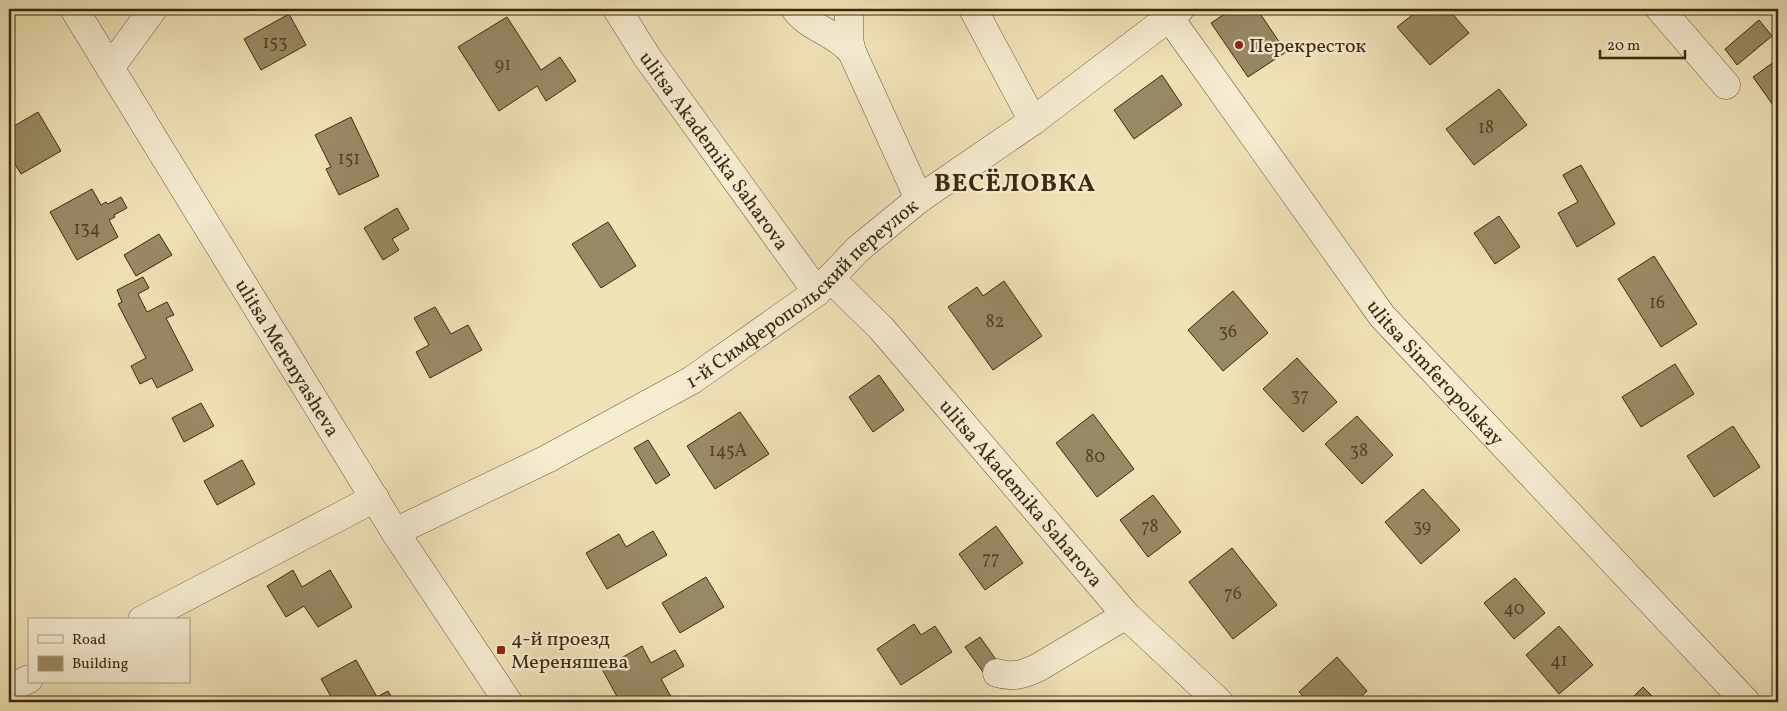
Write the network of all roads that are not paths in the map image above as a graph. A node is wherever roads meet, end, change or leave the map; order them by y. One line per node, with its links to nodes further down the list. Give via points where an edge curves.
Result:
1 (74, 9): 10 (street, ulitsa Merenyasheva)
2 (153, 9): 10 (street)
3 (617, 9): 14 (street, ulitsa Akademika Saharova, via 647,57)
4 (795, 9): 9 (street, via 800,16 844,43)
5 (849, 9): 9 (street)
6 (973, 9): 12 (street)
7 (1660, 9): 11 (street)
8 (1171, 12): 12 (street, 1-й Симферопольский переулок); 24 (street, ulitsa Simferopolskay, via 1382,316)
9 (852, 52): 13 (street)
10 (110, 68): 15 (street, ulitsa Merenyasheva)
11 (1726, 86)
12 (1033, 121): 13 (street, 1-й Симферопольский переулок)
13 (919, 199): 14 (street, 1-й Симферопольский переулок, via 858,248)
14 (824, 285): 16 (street, 1-й Симферопольский переулок, via 692,380 547,459); 17 (street, ulitsa Akademika Saharova, via 881,328)
15 (375, 498): 16 (street, ulitsa Merenyasheva); 18 (street)
16 (395, 532): 22 (street, ulitsa Merenyasheva)
17 (1126, 615): 19 (street, via 1025,674 1006,676); 23 (street, ulitsa Akademika Saharova)
18 (146, 618)
19 (997, 673)
20 (28, 680): 21 (street)
21 (9, 689)
22 (508, 702)
23 (1218, 702)
24 (1746, 702)

